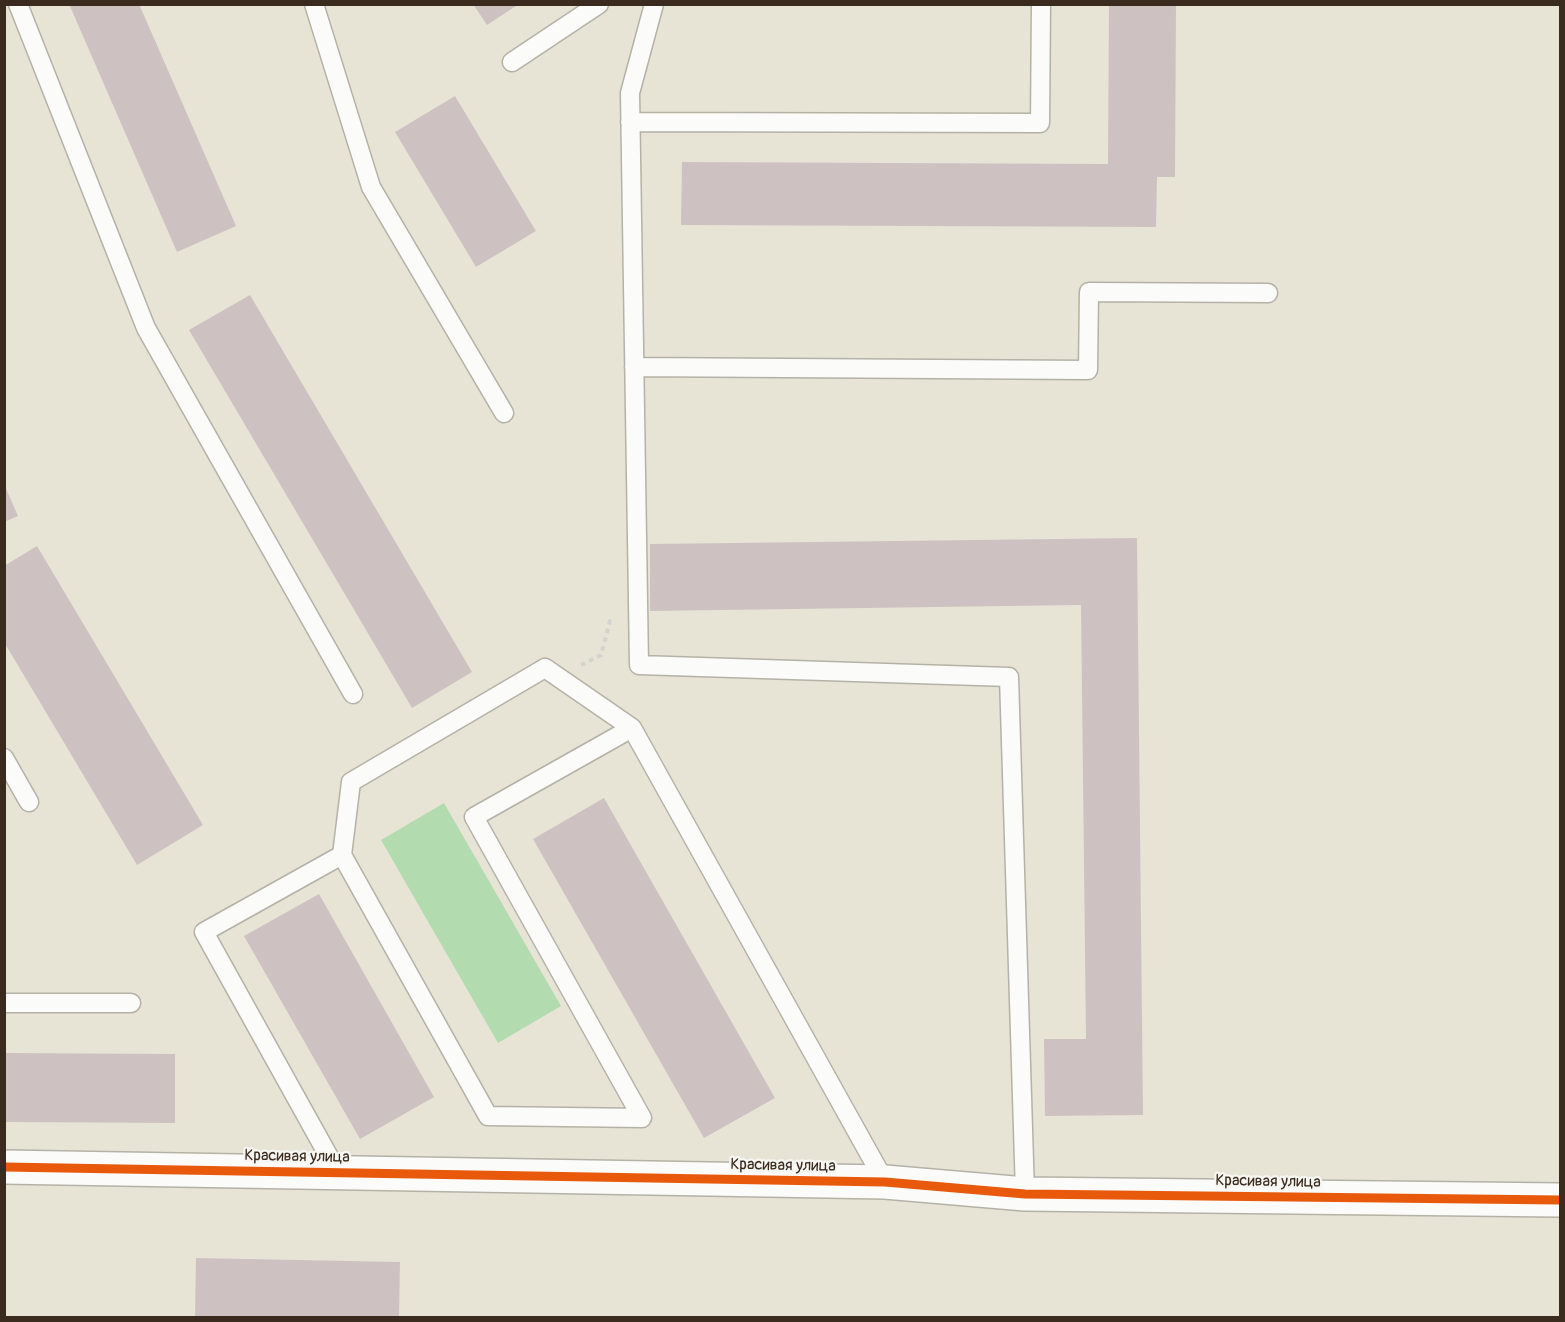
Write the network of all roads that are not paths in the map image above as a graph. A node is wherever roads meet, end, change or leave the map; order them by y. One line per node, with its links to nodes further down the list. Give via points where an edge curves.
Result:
1 (18, 4): 11 (lane, via 146,328)
2 (314, 4): 10 (lane, via 371,187)
3 (599, 4): 6 (lane)
4 (654, 4): 7 (lane, via 630,93)
5 (1041, 4): 7 (lane, via 1040,123)
6 (512, 62)
7 (630, 122): 9 (lane)
8 (1268, 293): 9 (lane, via 1089,292 1088,370)
9 (634, 367): 21 (lane, via 639,665 1009,677)
10 (504, 413)
11 (353, 694)
12 (632, 728): 15 (lane, via 545,668 351,782); 15 (lane, via 474,817 642,1118 488,1116); 20 (lane)
13 (4, 758): 14 (lane)
14 (29, 802)
15 (342, 855): 19 (lane, via 204,932)
16 (4, 1003): 17 (lane)
17 (132, 1003)
18 (4, 1167): 19 (street, Красивая улица)
19 (338, 1173): 20 (street, Красивая улица)
20 (885, 1182): 21 (street, Красивая улица)
21 (1025, 1194): 22 (street, Красивая улица)
22 (1560, 1200)

